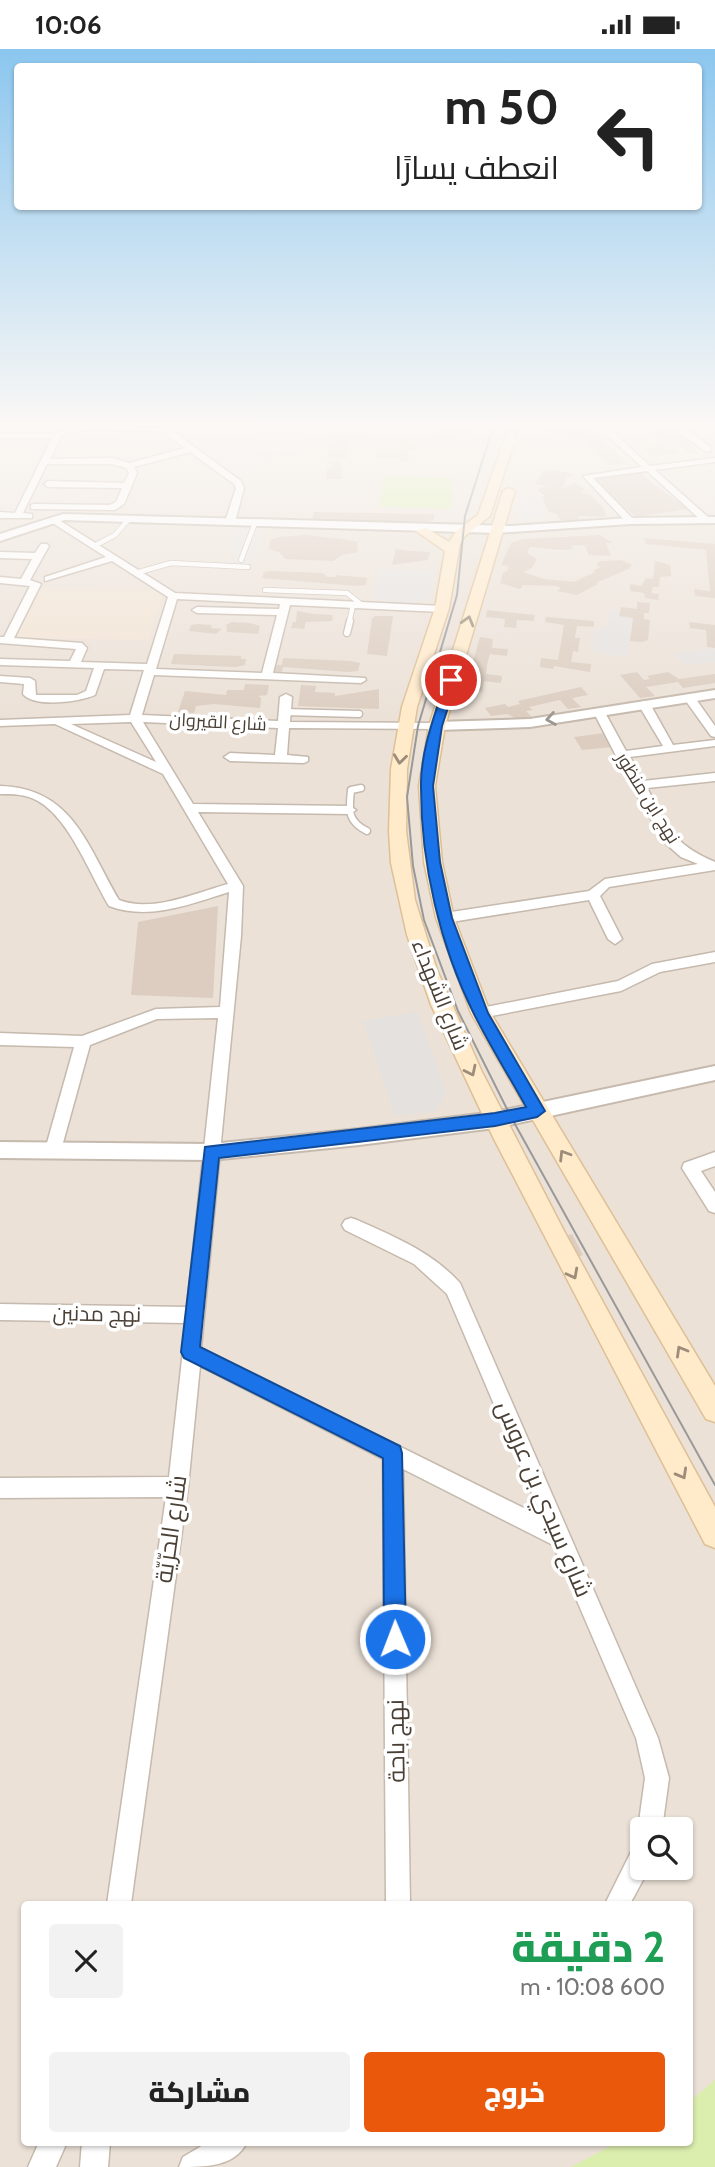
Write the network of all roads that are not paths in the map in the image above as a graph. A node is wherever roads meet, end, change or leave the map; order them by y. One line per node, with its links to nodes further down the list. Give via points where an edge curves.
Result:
1 (44, 523): 13 (street)
2 (64, 523): 15 (street)
3 (126, 523): 15 (lane, via 115,535)
4 (251, 523): 5 (street)
5 (255, 523): 9 (street); 21 (lane)
6 (469, 523): 10 (main road, شارع الشهداء)
7 (502, 523): 11 (main road, شارع الشهداء)
8 (589, 523): 11 (street)
9 (402, 527): 10 (street); 12 (street)
10 (461, 529): 11 (street); 12 (street); 16 (main road, شارع الشهداء); 20 (main road, via 479,542)
11 (500, 529): 20 (main road, شارع الشهداء)
12 (422, 531): 16 (main road)
13 (0, 538)
14 (44, 546): 18 (street)
15 (94, 546): 19 (street)
16 (452, 551): 31 (main road, شارع الشهداء)
17 (0, 555): 18 (street)
18 (38, 556): 26 (street)
19 (113, 558): 23 (street); 24 (street)
20 (486, 558): 52 (main road, شارع الشهداء, one-way to 20)
21 (241, 560)
22 (248, 567): 23 (lane, via 171,563)
23 (136, 573): 28 (street)
24 (48, 579)
25 (0, 580): 26 (street)
26 (25, 581): 34 (street, via 36,586)
27 (265, 590): 29 (lane, via 347,593 355,596)
28 (173, 596): 30 (street); 38 (street)
29 (357, 605): 30 (street); 31 (street); 33 (lane)
30 (284, 607): 32 (street); 39 (street)
31 (442, 609): 53 (main road, شارع الشهداء)
32 (197, 610)
33 (347, 633)
34 (4, 640): 35 (street, via 78,645 82,648)
35 (74, 665): 36 (street); 37 (street)
36 (100, 665): 38 (street); 40 (street, via 91,693 82,698 33,698 30,681)
37 (2, 666)
38 (148, 669): 39 (street); 48 (street)
39 (267, 676): 41 (street)
40 (0, 679)
41 (360, 680)
42 (715, 694): 44 (street)
43 (286, 697): 49 (street)
44 (689, 697): 45 (street); 54 (street)
45 (644, 704): 46 (street); 56 (street)
46 (599, 711): 52 (street, one-way to 52, via 530,723); 57 (street, نهج ابن منظور)
47 (359, 714): 49 (lane)
48 (135, 718): 49 (street, شارع القيروان); 50 (street, شارع القيروان); 61 (street)
49 (284, 719): 53 (street, شارع القيروان); 59 (street)
50 (55, 721): 51 (street, شارع القيروان); 61 (street)
51 (0, 723)
52 (437, 726): 53 (street, شارع القيروان); 72 (main road, شارع الشهداء, via 426,786 433,862)
53 (403, 727): 81 (main road, شارع الشهداء, one-way to 81, via 396,787 400,862 411,919 443,1015)
54 (715, 734)
55 (715, 743): 56 (street)
56 (670, 749): 57 (street)
57 (621, 755): 63 (street, نهج ابن منظور)
58 (230, 757): 59 (street)
59 (281, 758): 60 (street)
60 (303, 759)
61 (168, 772): 66 (street)
62 (715, 777): 63 (street)
63 (637, 785): 69 (street, نهج ابن منظور, via 670,840 686,854)
64 (361, 788): 67 (lane, via 351,790)
65 (0, 790): 70 (street, via 48,802 121,908 138,910)
66 (191, 809): 67 (street); 70 (street)
67 (350, 810): 68 (lane, via 350,823)
68 (367, 831)
69 (714, 867): 71 (street, via 605,883)
70 (236, 886): 75 (street, شارع الحرّيّة)
71 (593, 895): 72 (street); 73 (street)
72 (445, 918): 76 (main road, شارع الشهداء)
73 (615, 939)
74 (715, 957): 76 (street, via 657,968 621,986)
75 (226, 1012): 78 (street, via 156,1014); 84 (street, شارع الحرّيّة)
76 (481, 1013): 80 (main road, شارع الشهداء)
77 (0, 1039): 78 (street)
78 (83, 1042): 83 (street)
79 (715, 1073): 80 (street)
80 (537, 1111): 81 (street); 91 (main road, شارع الشهداء, one-way to 80)
81 (495, 1120): 84 (street); 95 (main road, شارع الشهداء, one-way to 95, via 569,1268)
82 (0, 1150): 83 (street)
83 (53, 1150): 84 (street)
84 (211, 1152): 89 (street, شارع الحرّيّة)
85 (715, 1159): 86 (street, via 690,1168)
86 (715, 1206)
87 (351, 1225): 96 (street, شارع سيدي بن عروس, via 425,1261 454,1289)
88 (0, 1312): 89 (street, نهج مدنين)
89 (195, 1315): 90 (street, شارع الحرّيّة)
90 (190, 1352): 92 (street); 93 (street, شارع الحرّيّة)
91 (715, 1410)
92 (393, 1453): 96 (street); 100 (street, نهج باجة)
93 (178, 1487): 94 (street); 99 (street, شارع الحرّيّة)
94 (0, 1488)
95 (715, 1534)
96 (561, 1537): 97 (street, شارع سيدي بن عروس, via 647,1738 657,1778)
97 (652, 1817)
98 (630, 1880): 101 (street)
99 (119, 1901)
100 (398, 1901)
101 (619, 1901)
102 (51, 2146): 105 (street)
103 (96, 2146): 106 (street)
104 (227, 2146): 107 (street)
105 (42, 2167)
106 (94, 2167)
107 (193, 2167)

